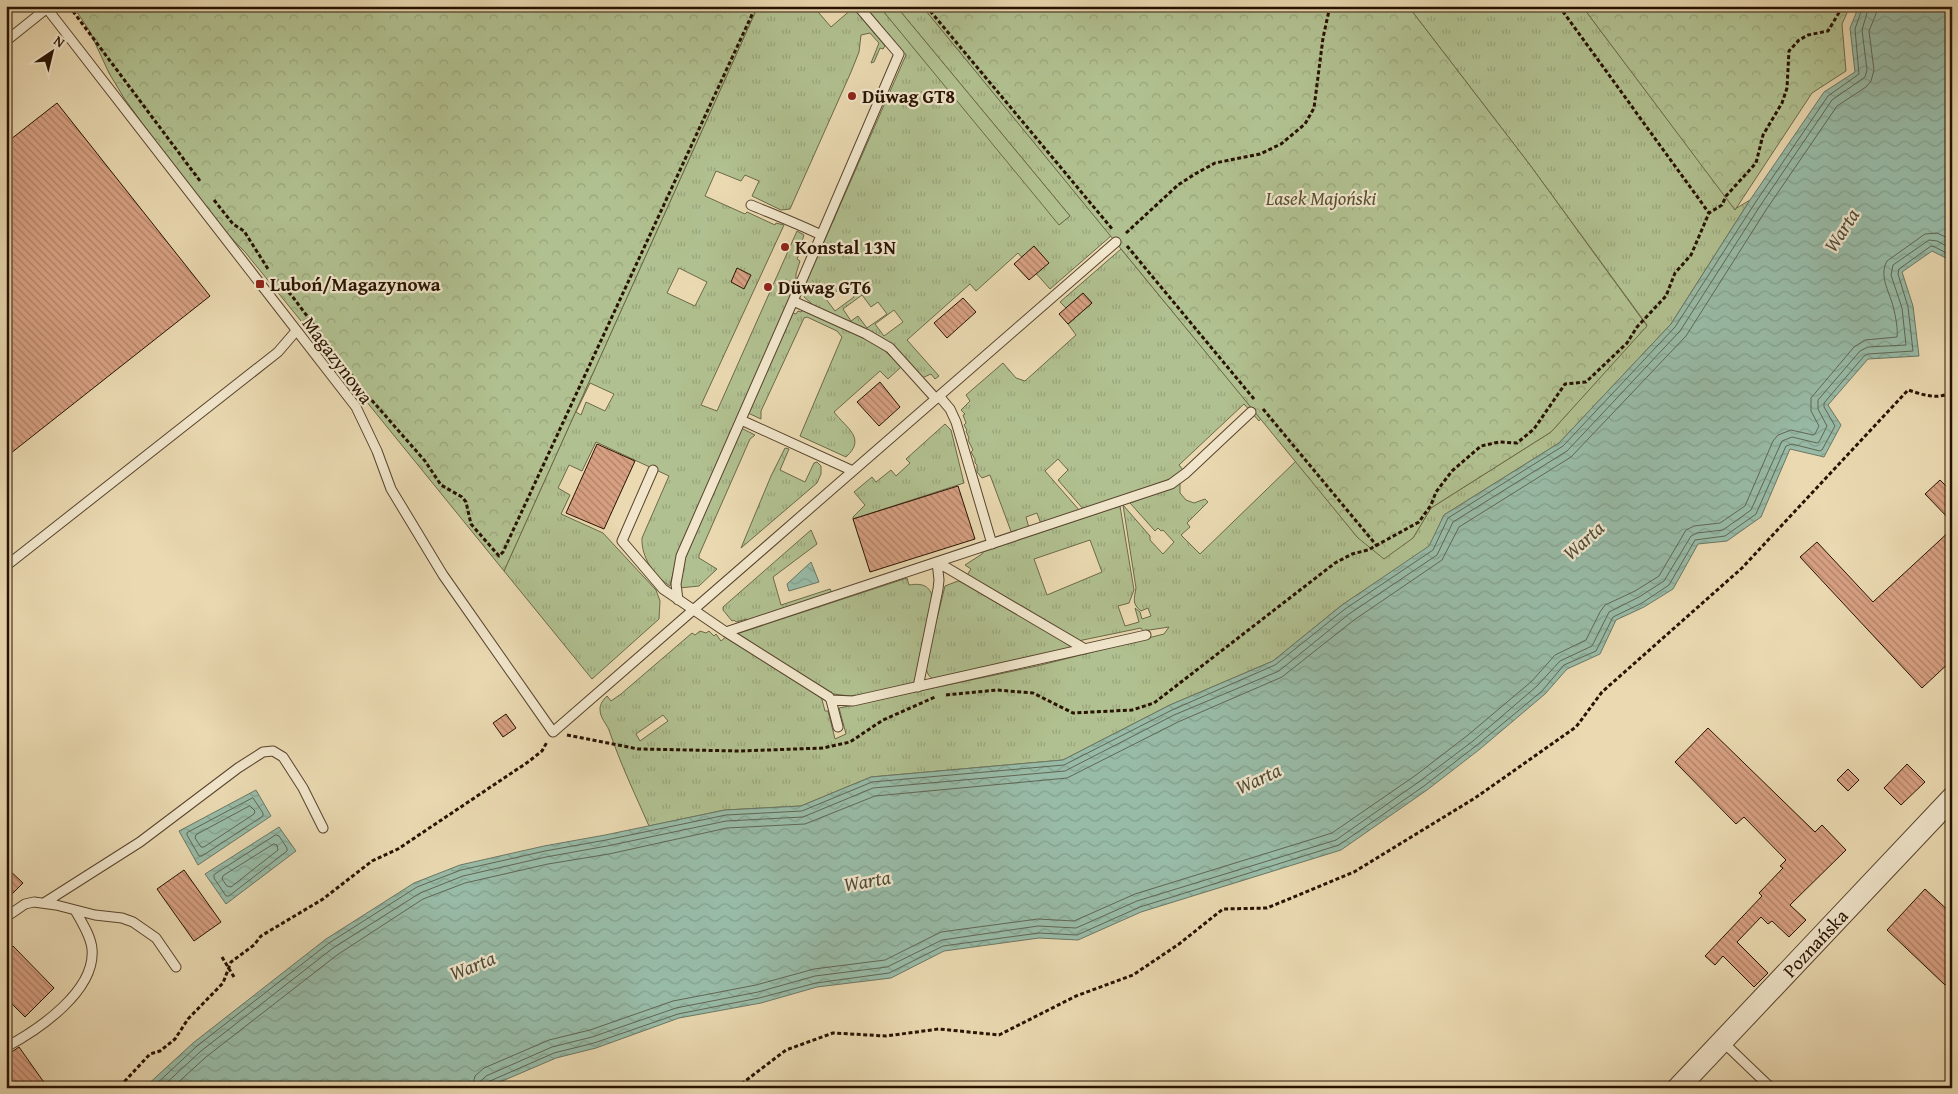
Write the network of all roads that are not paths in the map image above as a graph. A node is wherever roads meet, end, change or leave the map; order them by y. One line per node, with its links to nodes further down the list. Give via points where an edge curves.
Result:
1 (858, 6): 5 (lane, via 898,54)
2 (46, 7): 3 (lane); 8 (lane, Magazynowa)
3 (6, 41)
4 (751, 204): 5 (lane)
5 (821, 235): 7 (lane)
6 (1116, 242): 9 (lane)
7 (793, 301): 9 (lane, via 890,348); 11 (lane)
8 (296, 330): 16 (lane, via 278,352); 18 (lane, Magazynowa, via 356,407 391,489 443,575 553,732)
9 (938, 398): 13 (lane); 14 (lane, via 950,409 956,422)
10 (1251, 412): 14 (lane, via 1171,484)
11 (741, 420): 13 (lane); 17 (lane, via 681,556 676,584)
12 (653, 470): 17 (lane, via 622,541 663,589)
13 (853, 470): 18 (lane)
14 (992, 544): 15 (lane)
15 (937, 562): 19 (lane); 21 (lane); 22 (lane, via 938,589)
16 (6, 566)
17 (678, 600): 18 (lane)
18 (693, 610): 19 (lane)
19 (726, 632): 23 (lane, via 805,680)
20 (1146, 635): 21 (lane)
21 (1085, 649): 22 (lane)
22 (918, 687): 23 (lane, via 852,701)
23 (831, 700): 24 (lane)
24 (838, 727)
25 (1952, 798): 31 (street, Poznańska)
26 (323, 828): 27 (lane, via 303,788 282,757 273,751 263,752 140,842)
27 (44, 903): 28 (lane); 29 (lane, via 26,904)
28 (75, 910): 30 (lane, via 133,922 156,938); 32 (lane, via 92,949 87,976 80,988 56,1012)
29 (6, 917)
30 (176, 968)
31 (1722, 1041): 33 (street, Poznańska); 34 (lane)
32 (6, 1047)
33 (1678, 1088)
34 (1771, 1088)

